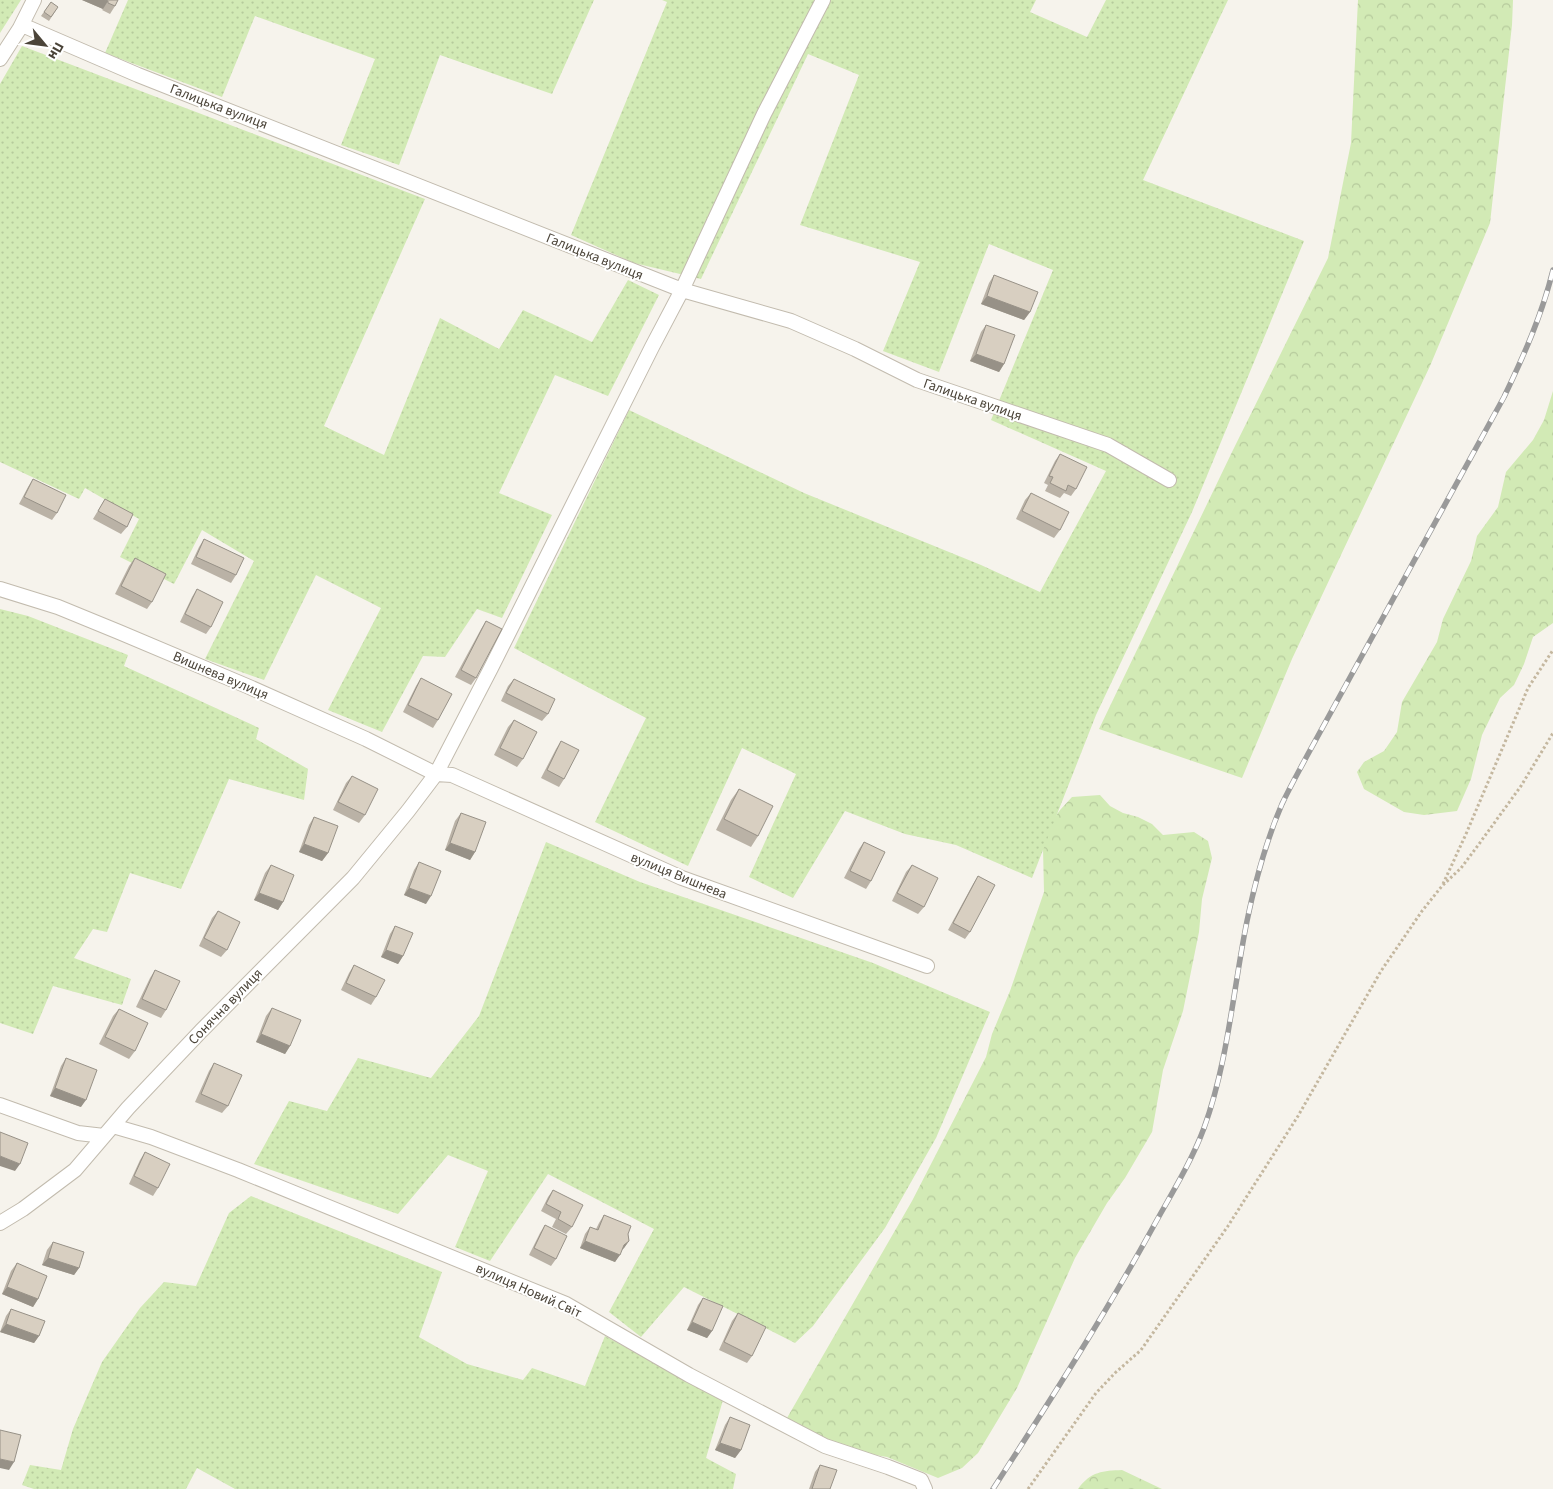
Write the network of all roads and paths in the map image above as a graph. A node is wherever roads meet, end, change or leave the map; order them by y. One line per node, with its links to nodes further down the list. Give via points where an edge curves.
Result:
1 (34, 0): 3 (street)
2 (823, 0): 5 (street, Сонячна вулиця, via 764,114)
3 (22, 24): 4 (street); 5 (street, Галицька вулиця, via 138,74)
4 (0, 59)
5 (682, 290): 6 (street, Галицька вулиця, via 791,321 917,380 1108,445); 10 (street, Сонячна вулиця)
6 (1169, 480)
7 (0, 589): 10 (street, Вишнева вулиця, via 58,607 248,686)
8 (1553, 650): 11 (path, via 1528,688)
9 (1553, 733): 11 (path, via 1521,786 1479,844)
10 (436, 774): 12 (street, вулиця Вишнева, via 452,775 682,878); 14 (street, Сонячна вулиця, via 353,878 201,1031)
11 (1442, 886): 17 (path, via 1381,971 1298,1116 1228,1226 1142,1350 1096,1393)
12 (927, 966)
13 (0, 1106): 14 (street, вулиця Новий Світ, via 78,1133)
14 (109, 1131): 15 (street, Сонячна вулиця, via 75,1170); 16 (street, вулиця Новий Світ, via 151,1138 238,1170 566,1304 689,1375 825,1446 921,1480)
15 (0, 1223)
16 (925, 1489)
17 (1028, 1489)

